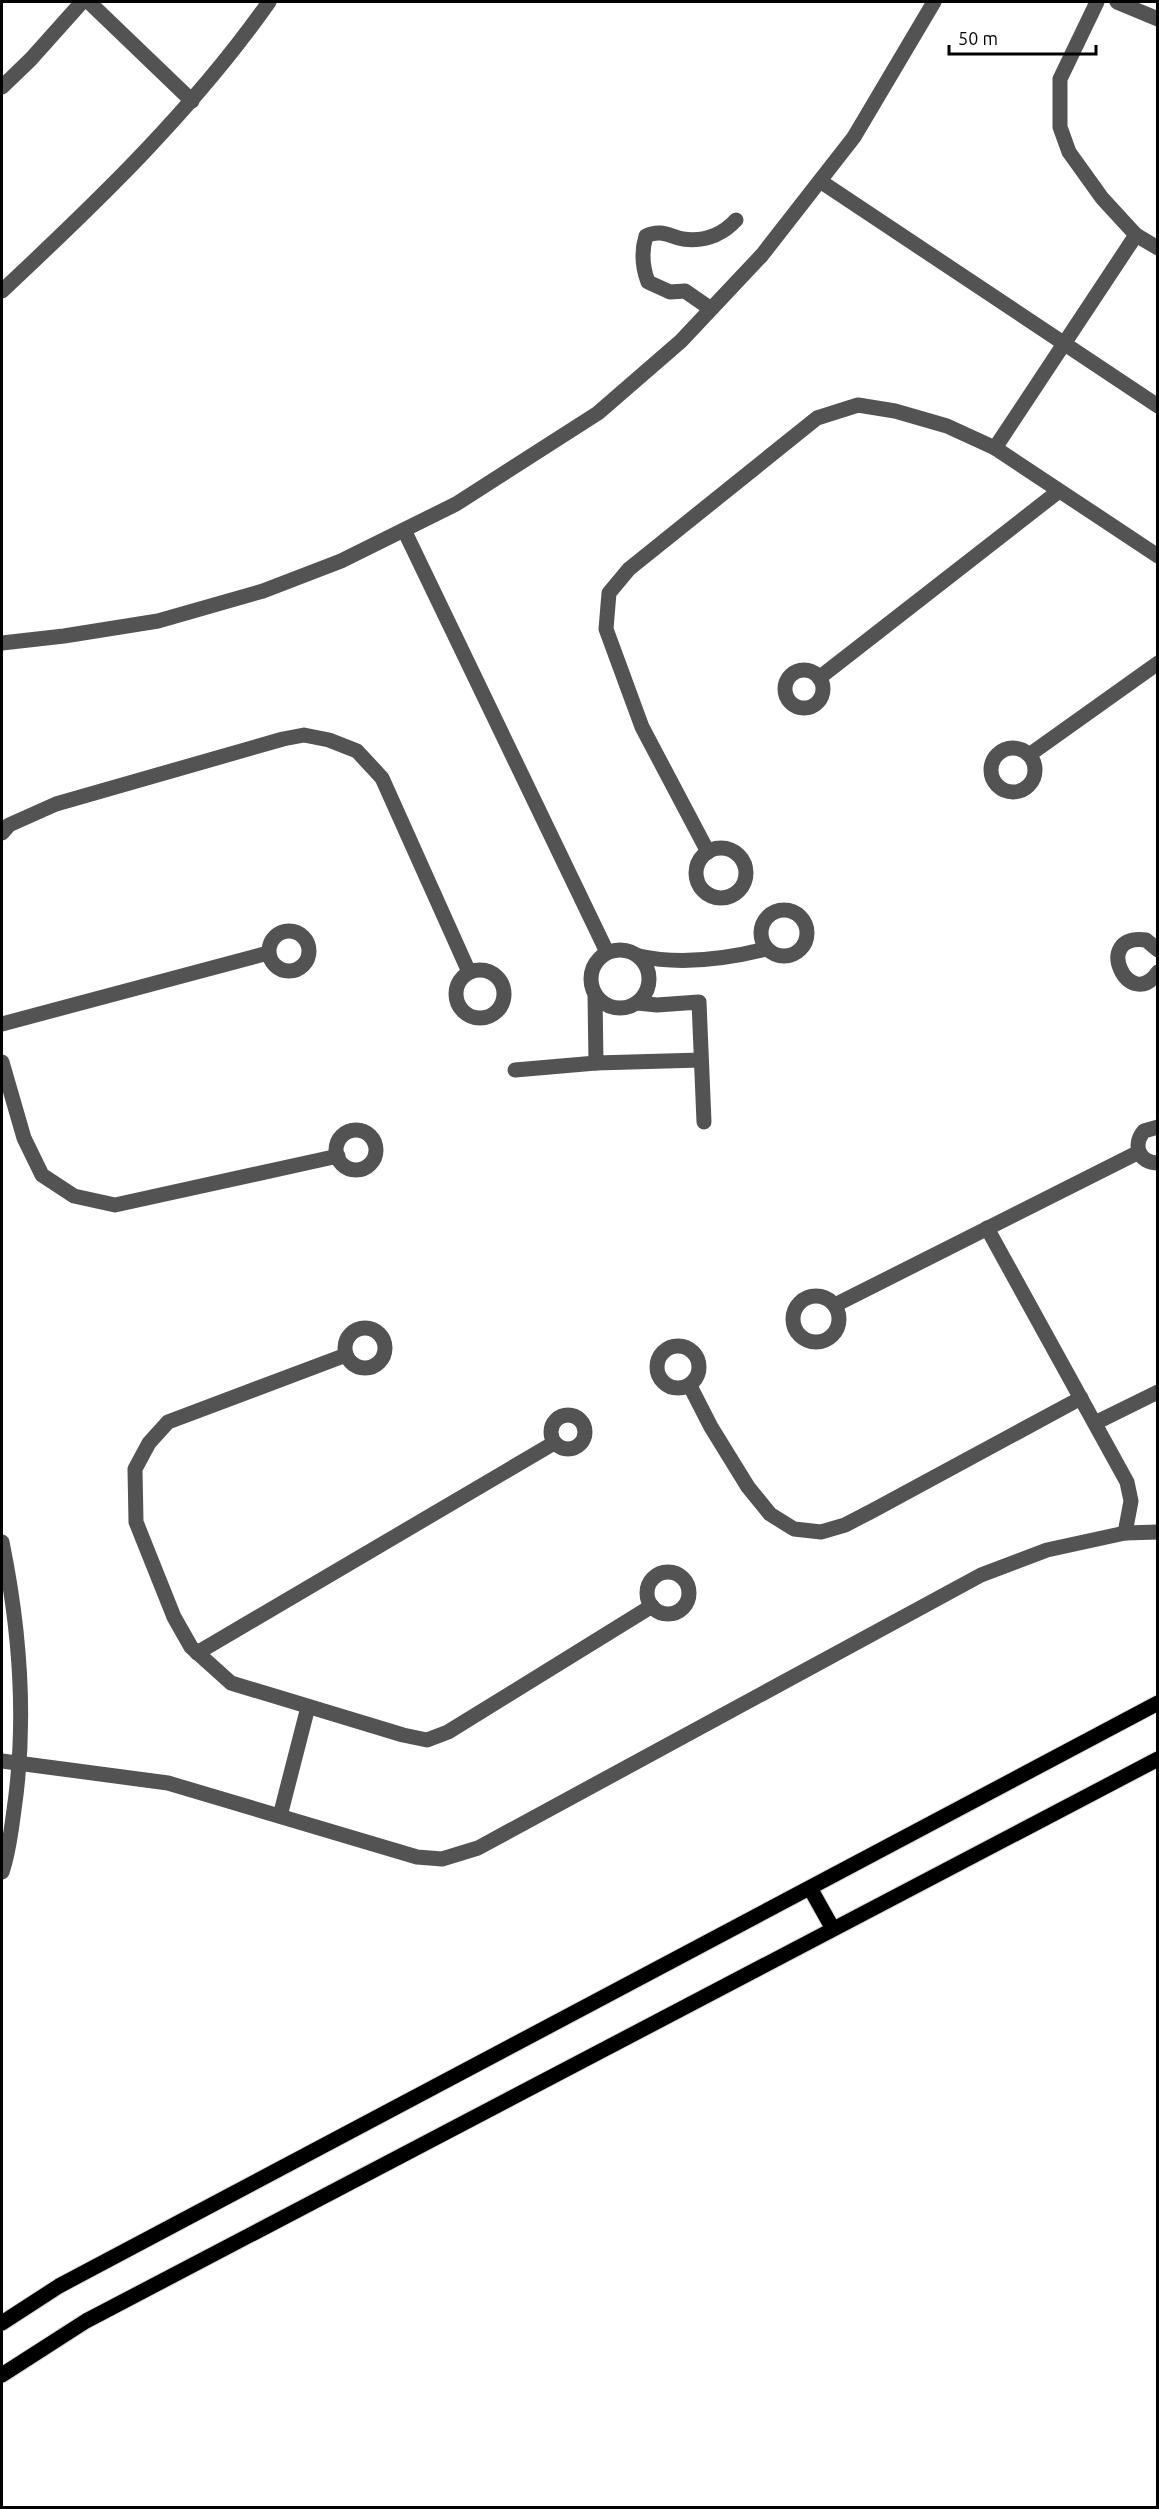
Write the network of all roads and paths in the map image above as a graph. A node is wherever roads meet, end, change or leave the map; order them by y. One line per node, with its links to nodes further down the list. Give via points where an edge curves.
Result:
1 (82, 2): 8 (street)
2 (89, 2): 9 (street)
3 (269, 2): 9 (street)
4 (934, 2): 10 (street, via 854,137)
5 (1097, 2): 12 (street, via 1060,79 1060,127 1069,152 1102,198)
6 (1117, 2): 7 (street)
7 (1158, 19)
8 (2, 87)
9 (192, 101): 14 (street, via 92,207)
10 (820, 181): 15 (street, via 762,255); 16 (street)
11 (736, 220): 15 (street, via 724,233 705,238 683,239 653,232 646,236 642,249 648,282 670,292 685,291)
12 (1136, 235): 13 (street); 16 (street)
13 (1158, 248)
14 (2, 291)
15 (711, 309): 20 (street, via 598,413 456,504)
16 (1064, 344): 17 (street); 18 (street)
17 (1158, 406)
18 (994, 448): 19 (street); 27 (street, via 947,426 895,411 858,405 817,418 629,569 609,593 606,629 614,656 642,727)
19 (1059, 491): 21 (street); 24 (street)
20 (404, 530): 22 (street, via 341,561 253,594 158,621); 30 (street)
21 (1158, 556)
22 (2, 643)
23 (1158, 663): 25 (street)
24 (819, 678)
25 (1029, 755)
26 (2, 833): 33 (street, via 9,825 56,804 283,739 304,735 329,740 357,751 382,778)
27 (708, 852)
28 (766, 949): 32 (street, via 741,956)
29 (1157, 949): 34 (street, via 1146,940 1131,941 1120,950 1117,963 1123,976 1136,983 1150,980)
30 (607, 952): 32 (street, via 626,950); 36 (street, via 593,966)
31 (268, 953): 41 (street)
32 (643, 962): 35 (street)
33 (470, 972)
34 (1158, 972)
35 (648, 987): 37 (street); 38 (street)
36 (594, 994): 39 (street); 40 (street)
37 (637, 1003): 38 (street); 39 (street, via 628,1007)
38 (657, 1005): 42 (street, via 699,1002)
39 (609, 1006): 40 (street)
40 (595, 1021): 44 (street)
41 (2, 1024)
42 (701, 1060): 44 (street); 46 (street)
43 (2, 1063): 49 (street, via 24,1138 42,1175 74,1196 115,1205)
44 (596, 1063): 45 (street)
45 (515, 1070)
46 (704, 1122)
47 (1158, 1127): 48 (street, via 1149,1128 1140,1136)
48 (1139, 1152): 50 (street, via 1147,1162); 51 (street)
49 (338, 1156)
50 (1158, 1163)
51 (987, 1228): 52 (street); 56 (street)
52 (835, 1305)
53 (346, 1354): 63 (street, via 168,1422 149,1443 135,1469 136,1522 174,1617)
54 (690, 1386): 56 (street, via 748,1487 770,1514 795,1529 821,1532 873,1511)
55 (1158, 1392): 57 (street)
56 (1081, 1398): 57 (street)
57 (1095, 1423): 60 (street, via 1127,1482 1131,1501)
58 (554, 1443): 63 (street)
59 (1158, 1532): 60 (street)
60 (1125, 1533): 69 (street, via 1047,1550 981,1575 478,1848 442,1859 417,1857)
61 (2, 1542): 68 (street, via 19,1654)
62 (652, 1606): 65 (street, via 448,1732 427,1740)
63 (197, 1653): 65 (street, via 231,1683)
64 (1158, 1703): 71 (main road)
65 (308, 1707): 69 (street)
66 (1158, 1759): 72 (main road)
67 (2, 1761): 68 (street)
68 (21, 1763): 69 (street, via 168,1783); 70 (street)
69 (280, 1816)
70 (2, 1872)
71 (810, 1888): 72 (main road); 73 (main road, via 59,2286)
72 (833, 1929): 74 (main road, via 86,2321)
73 (2, 2323)
74 (2, 2375)

